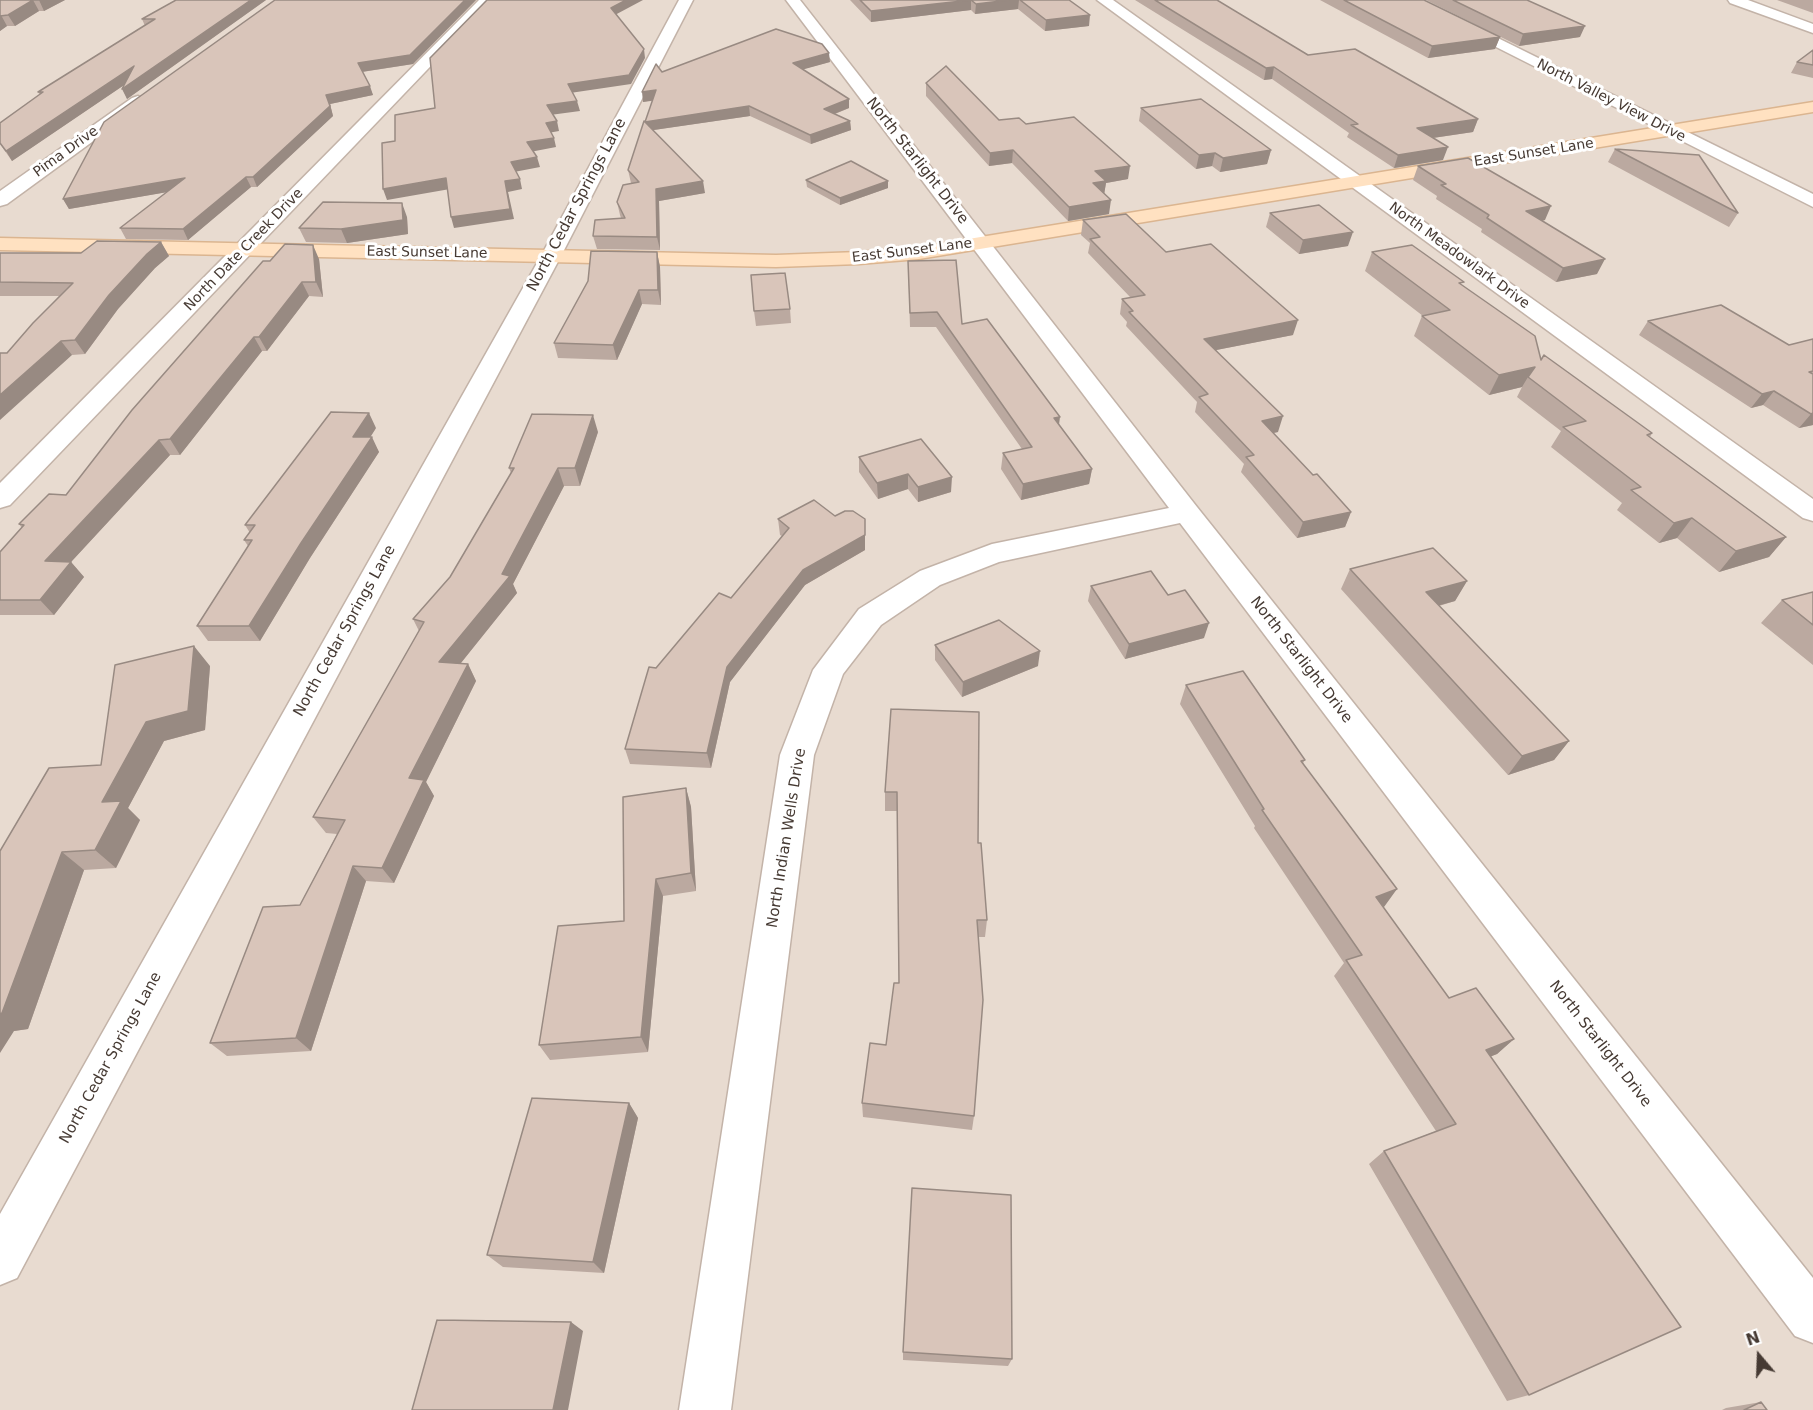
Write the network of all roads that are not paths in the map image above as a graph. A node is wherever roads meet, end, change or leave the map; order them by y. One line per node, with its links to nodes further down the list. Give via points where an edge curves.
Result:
1 (487, 0): 16 (street, North Date Creek Drive)
2 (686, 0): 17 (street, North Cedar Springs Lane)
3 (793, 0): 14 (street, North Starlight Drive)
4 (1104, 0): 11 (street, North Meadowlark Drive)
5 (1410, 0): 10 (street, North Valley View Drive)
6 (1736, 0): 7 (street)
7 (1813, 29)
8 (154, 90): 12 (street, Pima Drive)
9 (1813, 107): 10 (street, East Sunset Lane)
10 (1671, 130): 11 (street, East Sunset Lane); 13 (street, North Valley View Drive)
11 (1357, 182): 14 (street, East Sunset Lane); 19 (street, North Meadowlark Drive)
12 (0, 200)
13 (1813, 201)
14 (981, 243): 17 (street, East Sunset Lane, via 920,253 776,261); 20 (street, North Starlight Drive)
15 (0, 244): 16 (street, East Sunset Lane)
16 (244, 249): 17 (street, East Sunset Lane); 18 (street, North Date Creek Drive)
17 (551, 256): 21 (street, North Cedar Springs Lane)
18 (0, 499)
19 (1813, 512)
20 (1186, 513): 22 (street, North Starlight Drive); 23 (street, North Indian Wells Drive, via 992,554 930,578 870,617 830,670 797,755)
21 (0, 1260)
22 (1813, 1318)
23 (705, 1410)

